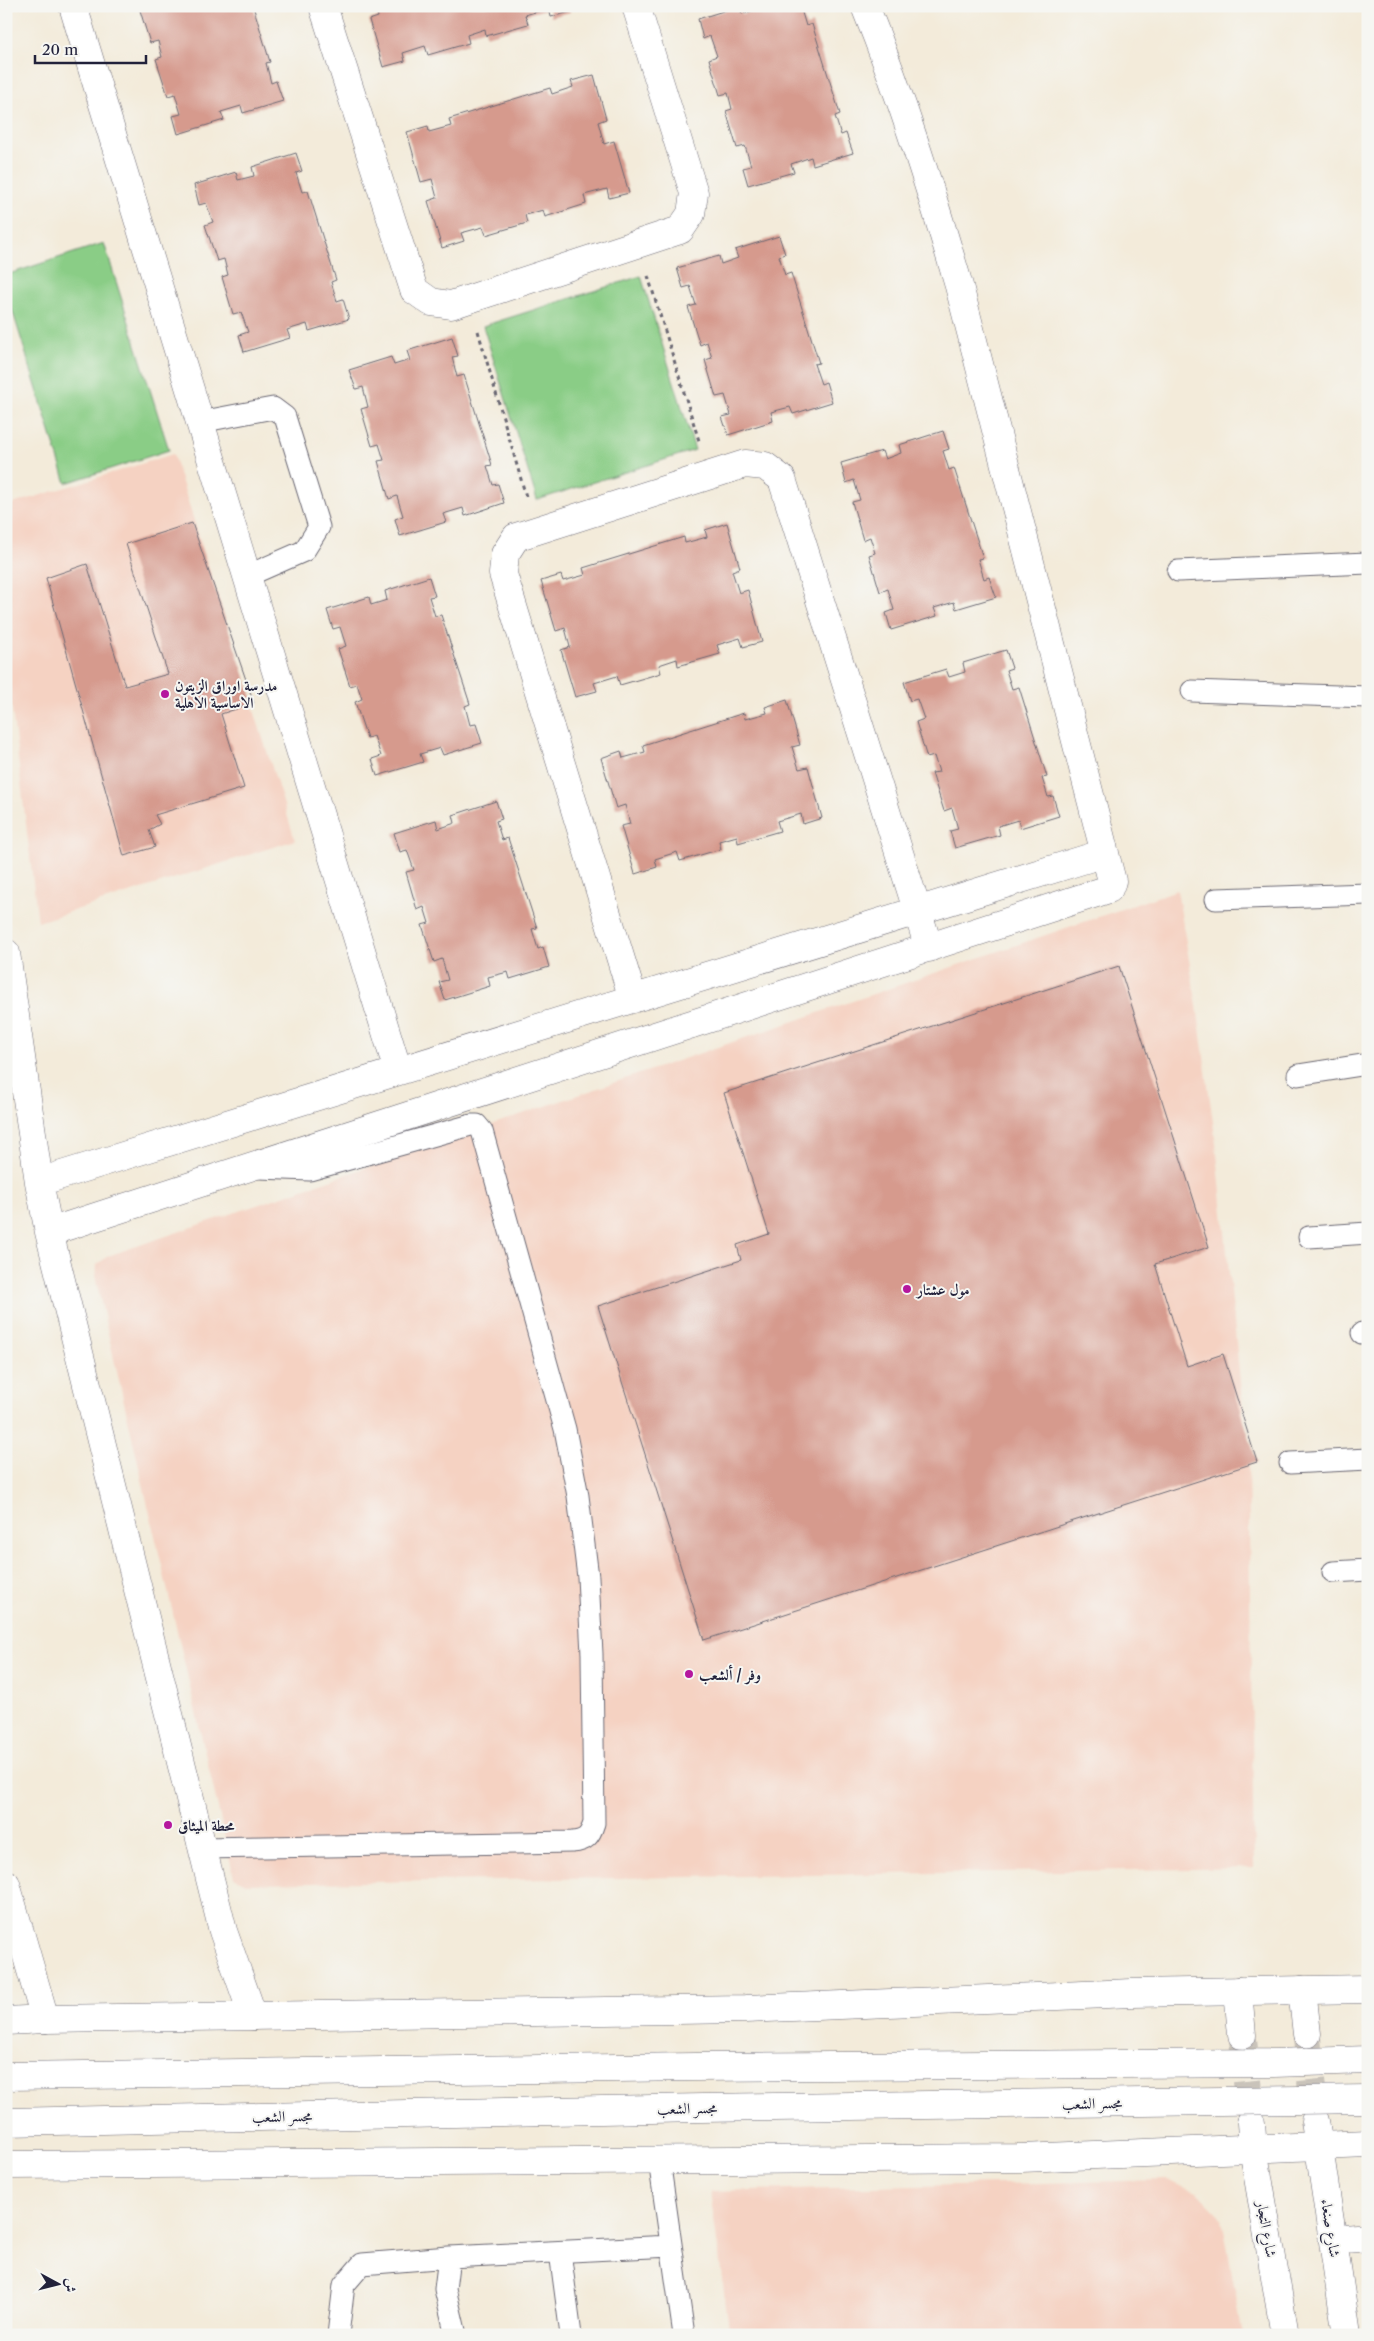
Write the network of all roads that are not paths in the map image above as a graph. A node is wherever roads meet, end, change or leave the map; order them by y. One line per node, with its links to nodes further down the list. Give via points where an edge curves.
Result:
1 (73, 6): 5 (main road)
2 (323, 6): 3 (main road, via 414,290 431,302 451,305 680,230 691,214 694,193)
3 (636, 6)
4 (865, 6): 11 (main road, via 932,194 959,286)
5 (200, 422): 8 (main road); 8 (lane, via 273,408 285,417 320,527 304,551)
6 (1368, 563): 7 (lane)
7 (1178, 571)
8 (247, 576): 19 (main road)
9 (1192, 691): 10 (lane)
10 (1368, 697)
11 (1105, 853): 14 (main road); 15 (main road, via 1112,881 1109,889)
12 (1368, 894): 13 (lane)
13 (1216, 899)
14 (917, 911): 15 (main road); 17 (main road); 17 (main road, via 782,479 765,466 744,464 516,538 505,554 502,574)
15 (929, 948): 21 (main road)
16 (6, 952): 22 (main road)
17 (633, 999): 19 (main road)
18 (1368, 1064): 20 (lane)
19 (398, 1071): 22 (main road)
20 (1298, 1075)
21 (250, 1167): 23 (main road); 30 (lane, via 310,1170 471,1125 477,1125 482,1131 565,1429 578,1496 591,1635 594,1823 584,1841 572,1842)
22 (39, 1182): 23 (main road)
23 (49, 1232): 30 (main road)
24 (1368, 1233): 25 (lane)
25 (1309, 1237)
26 (1368, 1459): 27 (lane)
27 (1290, 1463)
28 (1368, 1570): 29 (lane)
29 (1333, 1572)
30 (202, 1848): 35 (main road, via 223,1932)
31 (6, 1884): 36 (main road)
32 (1368, 1989): 33 (main road)
33 (1302, 1990): 34 (main road); 38 (main road)
34 (1238, 1991): 35 (main road, via 746,2009); 39 (main road)
35 (252, 2016): 36 (main road)
36 (45, 2019): 37 (main road)
37 (6, 2021)
38 (1307, 2034)
39 (1242, 2035)
40 (1368, 2060): 41 (main road, bridge)
41 (6, 2076)
42 (1368, 2098): 43 (main road, مجسر الشعب, bridge)
43 (6, 2122)
44 (1317, 2133): 45 (main road); 46 (main road); 50 (main road, شارع صنعاء)
45 (1252, 2135): 47 (main road, via 1021,2158); 58 (main road, شارع التجار)
46 (1368, 2144)
47 (659, 2160): 48 (main road); 51 (lane)
48 (6, 2165)
49 (1368, 2237): 50 (main road)
50 (1334, 2240): 59 (main road, شارع صنعاء)
51 (671, 2246): 52 (lane); 57 (lane)
52 (560, 2252): 53 (lane); 56 (lane)
53 (450, 2257): 54 (lane, via 362,2264 344,2285); 55 (lane, via 446,2290)
54 (338, 2335)
55 (456, 2335)
56 (571, 2335)
57 (684, 2335)
58 (1285, 2335)
59 (1347, 2335)

